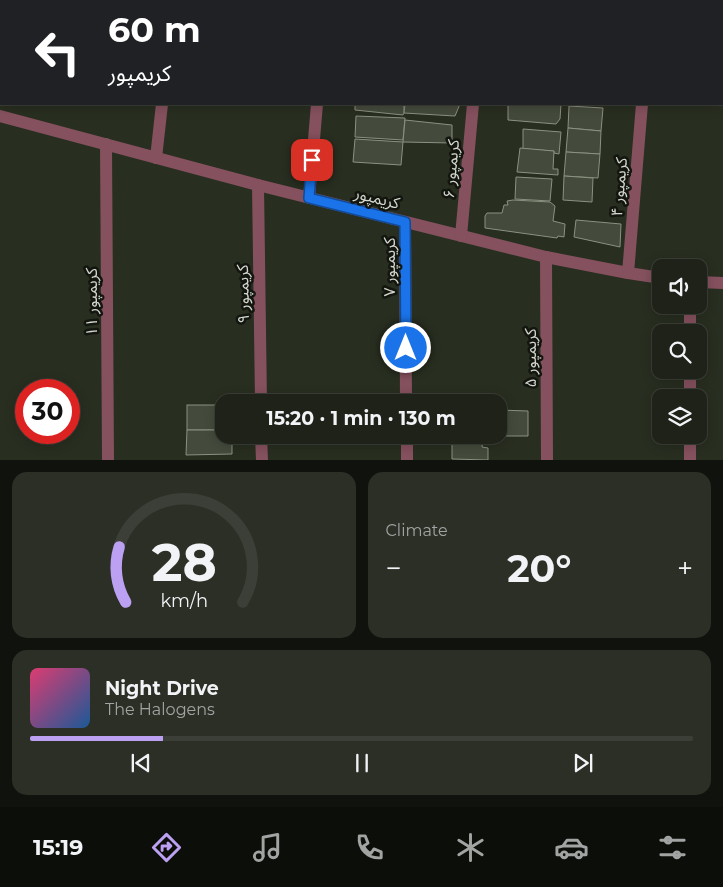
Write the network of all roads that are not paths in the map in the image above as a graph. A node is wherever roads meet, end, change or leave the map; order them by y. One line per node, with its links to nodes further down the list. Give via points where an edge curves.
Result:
1 (162, 105): 7 (street)
2 (317, 105): 9 (street)
3 (472, 105): 11 (street, کریمپور ۶)
4 (642, 105): 13 (street, کریمپور ۴)
5 (0, 116): 6 (street, کریمپور)
6 (106, 144): 7 (street, کریمپور); 22 (street, کریمپور ۱۱)
7 (156, 158): 8 (street, کریمپور)
8 (258, 185): 9 (street, کریمپور); 17 (street, کریمپور ۹)
9 (309, 198): 10 (street, کریمپور)
10 (405, 222): 11 (street, کریمپور); 18 (street, کریمپور ۷)
11 (461, 236): 12 (street, کریمپور)
12 (546, 257): 13 (street, کریمپور); 25 (street, کریمپور ۵)
13 (628, 273): 14 (street, کریمپور)
14 (652, 277)
15 (707, 282): 16 (street)
16 (723, 283)
17 (261, 394)
18 (406, 394)
19 (261, 444): 23 (street)
20 (406, 444): 24 (street)
21 (690, 444): 26 (street)
22 (108, 460)
23 (262, 460)
24 (407, 460)
25 (547, 460)
26 (690, 460)

